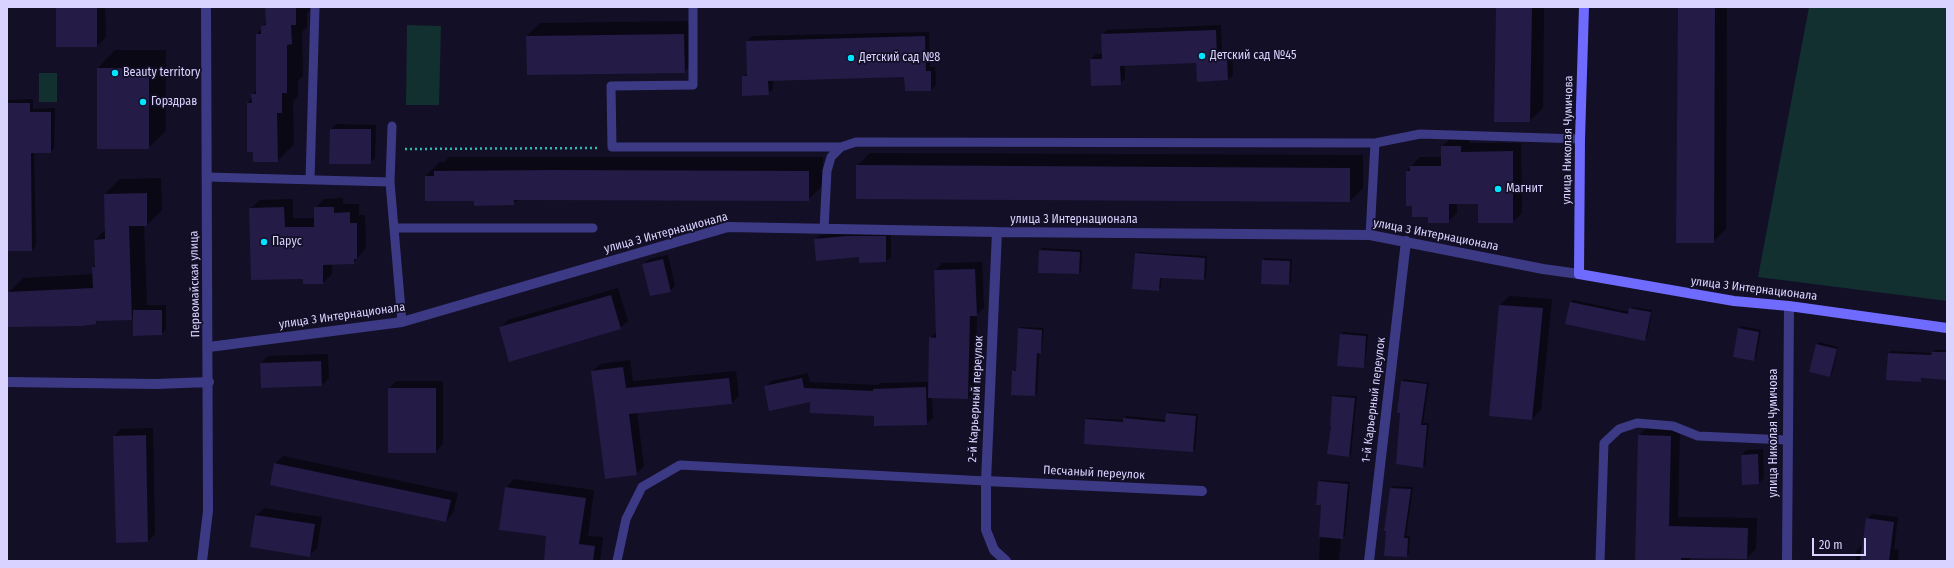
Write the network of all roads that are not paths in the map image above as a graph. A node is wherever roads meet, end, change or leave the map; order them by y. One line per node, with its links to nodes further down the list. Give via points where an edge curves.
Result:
1 (206, 7): 9 (street, Первомайская улица)
2 (315, 7): 10 (lane)
3 (693, 7): 8 (lane, via 693,85 611,86 612,148)
4 (1584, 7): 6 (street, улица Николая Чумичова)
5 (392, 126): 11 (lane)
6 (1580, 139): 7 (lane, via 1420,134); 18 (street, улица Николая Чумичова)
7 (1375, 143): 8 (lane, via 856,142); 16 (lane)
8 (841, 147): 14 (lane, via 831,157 827,171)
9 (206, 177): 10 (lane); 22 (street, Первомайская улица)
10 (310, 180): 11 (lane)
11 (390, 182): 12 (lane)
12 (394, 228): 13 (lane); 20 (lane)
13 (593, 228)
14 (824, 229): 15 (street, улица 3 Интернационала); 20 (street, улица 3 Интернационала, via 728,227)
15 (997, 232): 16 (street, улица 3 Интернационала); 26 (street, 2-й Карьерный переулок)
16 (1370, 235): 17 (street, улица 3 Интернационала)
17 (1406, 241): 18 (street, улица 3 Интернационала, via 1542,269); 31 (street, 1-й Карьерный переулок)
18 (1579, 274): 19 (street, улица 3 Интернационала, via 1734,301)
19 (1789, 306): 21 (street, улица 3 Интернационала); 25 (street, улица Николая Чумичова)
20 (402, 322): 22 (street, улица 3 Интернационала)
21 (1947, 328)
22 (209, 347): 24 (street, Первомайская улица)
23 (7, 382): 24 (street)
24 (209, 382): 28 (street, Первомайская улица, via 208,511)
25 (1786, 440): 32 (lane, via 1698,436 1673,426 1637,423 1619,429 1604,443); 33 (street, улица Николая Чумичова)
26 (986, 481): 27 (street, Песчаный переулок); 29 (lane, via 680,465 642,487 626,519); 30 (street, 2-й Карьерный переулок, via 986,530 994,550)
27 (1202, 491)
28 (202, 561)
29 (617, 561)
30 (1006, 561)
31 (1369, 561)
32 (1600, 561)
33 (1787, 561)

